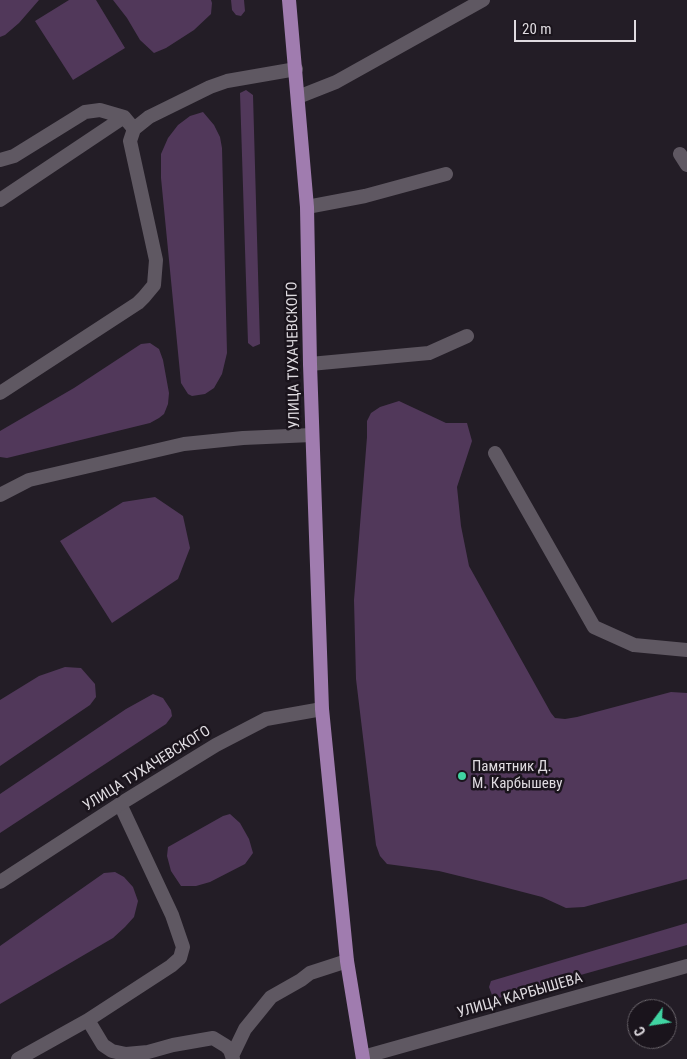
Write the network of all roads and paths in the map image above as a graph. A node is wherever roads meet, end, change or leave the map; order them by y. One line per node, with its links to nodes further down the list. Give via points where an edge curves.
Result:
1 (289, 0): 3 (main road, УЛИЦА ТУХАЧЕВСКОГО)
2 (483, 0): 4 (street, via 336,82)
3 (296, 69): 4 (main road, УЛИЦА ТУХАЧЕВСКОГО); 6 (street, via 210,87 149,117)
4 (298, 97): 10 (main road, УЛИЦА ТУХАЧЕВСКОГО)
5 (124, 117): 6 (street); 7 (street, via 100,110 85,112 14,156); 9 (street)
6 (134, 129): 13 (street, via 130,141 156,260 154,285 138,303)
7 (0, 160)
8 (446, 174): 10 (street, via 365,196)
9 (0, 200)
10 (306, 207): 12 (main road, УЛИЦА ТУХАЧЕВСКОГО)
11 (467, 336): 12 (street, via 429,352)
12 (310, 364): 14 (main road, УЛИЦА ТУХАЧЕВСКОГО)
13 (0, 393)
14 (312, 434): 16 (street, via 184,444 28,480); 18 (main road, УЛИЦА ТУХАЧЕВСКОГО)
15 (495, 453): 17 (street, via 594,626 634,645)
16 (0, 495)
17 (687, 650)
18 (322, 709): 19 (street, УЛИЦА ТУХАЧЕВСКОГО, via 266,719 216,745); 21 (main road, УЛИЦА ТУХАЧЕВСКОГО)
19 (120, 804): 20 (street, УЛИЦА ТУХАЧЕВСКОГО); 23 (street, via 172,915 183,946 180,958 171,966)
20 (0, 882)
21 (347, 961): 24 (street, via 310,973 271,997 245,1029); 25 (main road, УЛИЦА ТУХАЧЕВСКОГО)
22 (687, 966): 25 (street, УЛИЦА КАРБЫШЕВА)
23 (88, 1020): 24 (street, via 103,1045 112,1051 126,1054 148,1052 213,1038 226,1046); 26 (street)
24 (233, 1057)
25 (363, 1058)
26 (18, 1059)

